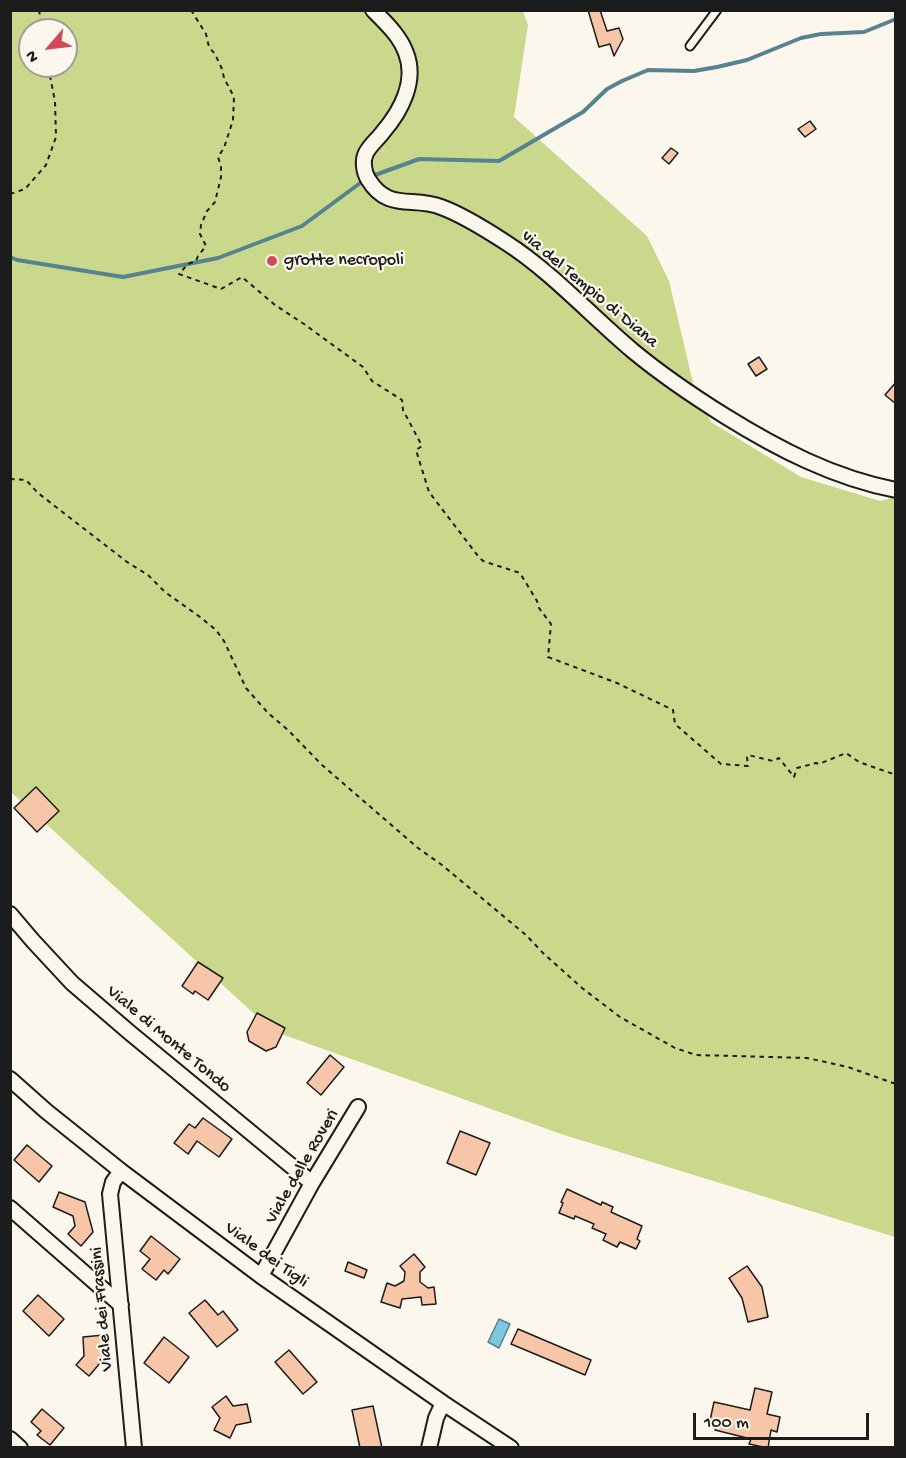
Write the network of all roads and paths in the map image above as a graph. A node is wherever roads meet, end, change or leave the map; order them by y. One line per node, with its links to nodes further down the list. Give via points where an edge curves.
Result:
1 (192, 10): 9 (path, via 234,97 233,120 218,157 221,177 215,202 201,225 200,234 206,246 196,261 179,274 221,289 244,278 363,367 372,381 402,400 403,410 422,446 416,450 429,492 477,556 520,573 551,624 548,657 673,710 675,724 721,764 748,766 748,755 773,761 779,758 794,777 797,768 846,753 859,762)
2 (373, 10): 8 (street, via del Tempio di Diana, via 399,39 410,69 399,110 365,155 366,174 378,191 398,201 442,207 505,242 649,364 764,440 823,468)
3 (717, 10): 4 (lane)
4 (690, 46)
5 (50, 78): 6 (path, via 56,137 46,165 25,189)
6 (10, 194)
7 (10, 479): 12 (path, via 26,480 216,630 246,688 322,765 620,1017 675,1048 696,1055 807,1058 848,1066)
8 (896, 490)
9 (896, 775)
10 (10, 914): 15 (street, Viale di Monte Tondo, via 72,983)
11 (10, 1078): 14 (street, Viale dei Tigli)
12 (896, 1084)
13 (358, 1107): 15 (street, Viale delle Roveri)
14 (121, 1171): 17 (street, Viale dei Tigli); 18 (street, Viale dei Frassini, via 110,1194)
15 (312, 1183): 17 (street, Viale delle Roveri)
16 (10, 1208): 18 (street)
17 (261, 1276): 19 (street, Viale dei Tigli)
18 (121, 1305): 22 (street, Viale dei Frassini)
19 (443, 1403): 23 (street); 24 (street, Viale dei Tigli)
20 (10, 1439): 21 (street)
21 (20, 1448)
22 (134, 1448)
23 (429, 1448)
24 (511, 1448)

